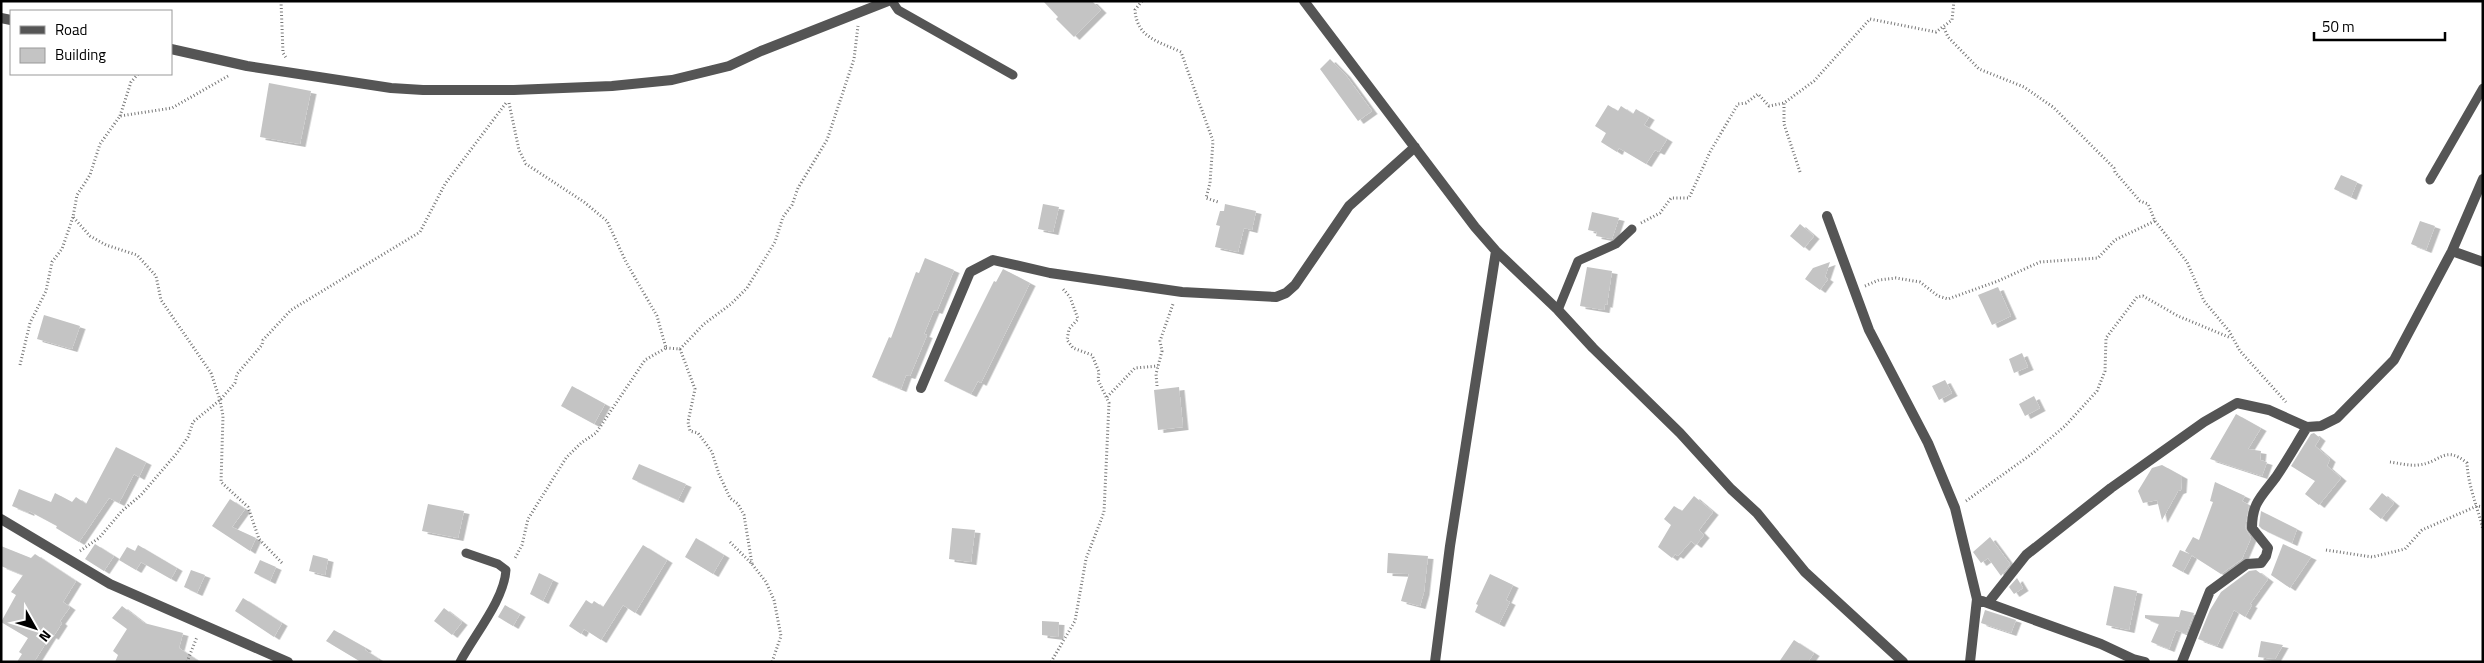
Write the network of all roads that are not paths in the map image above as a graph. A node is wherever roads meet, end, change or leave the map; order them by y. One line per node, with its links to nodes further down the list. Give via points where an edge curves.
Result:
1 (888, 1): 4 (street, via 729,66 672,80 612,86 391,88 247,66)
2 (892, 1): 5 (lane, via 898,10)
3 (1304, 1): 7 (street)
4 (172, 49)
5 (1012, 75)
6 (2483, 88): 9 (lane)
7 (1415, 147): 12 (street); 16 (street, via 1349,206 1295,285 1286,293 1264,298 1182,292 1050,273 993,260 970,272)
8 (2483, 179): 13 (street)
9 (2430, 180)
10 (1827, 216): 20 (street, via 1869,330 1928,443 1955,508)
11 (1632, 228): 15 (lane, via 1616,244 1578,261)
12 (1496, 251): 15 (street); 24 (street)
13 (2452, 251): 14 (street); 17 (street, via 2394,360 2337,418 2322,426)
14 (2483, 262)
15 (1558, 310): 25 (street, via 1757,513 1805,572)
16 (921, 388)
17 (2307, 427): 21 (street, via 2269,410 2237,403 2204,422 2111,488 2026,555); 28 (street, via 2276,477 2262,492 2252,514 2252,528 2268,548 2266,556 2260,563 2247,564 2210,591)
18 (1, 519): 22 (street, via 110,584)
19 (466, 553): 23 (lane, via 506,570 505,583 494,607)
20 (1977, 599): 21 (street); 26 (street)
21 (1988, 603): 27 (street)
22 (288, 662)
23 (460, 662)
24 (1435, 662)
25 (1903, 662)
26 (1970, 662)
27 (2145, 662)
28 (2182, 662)

